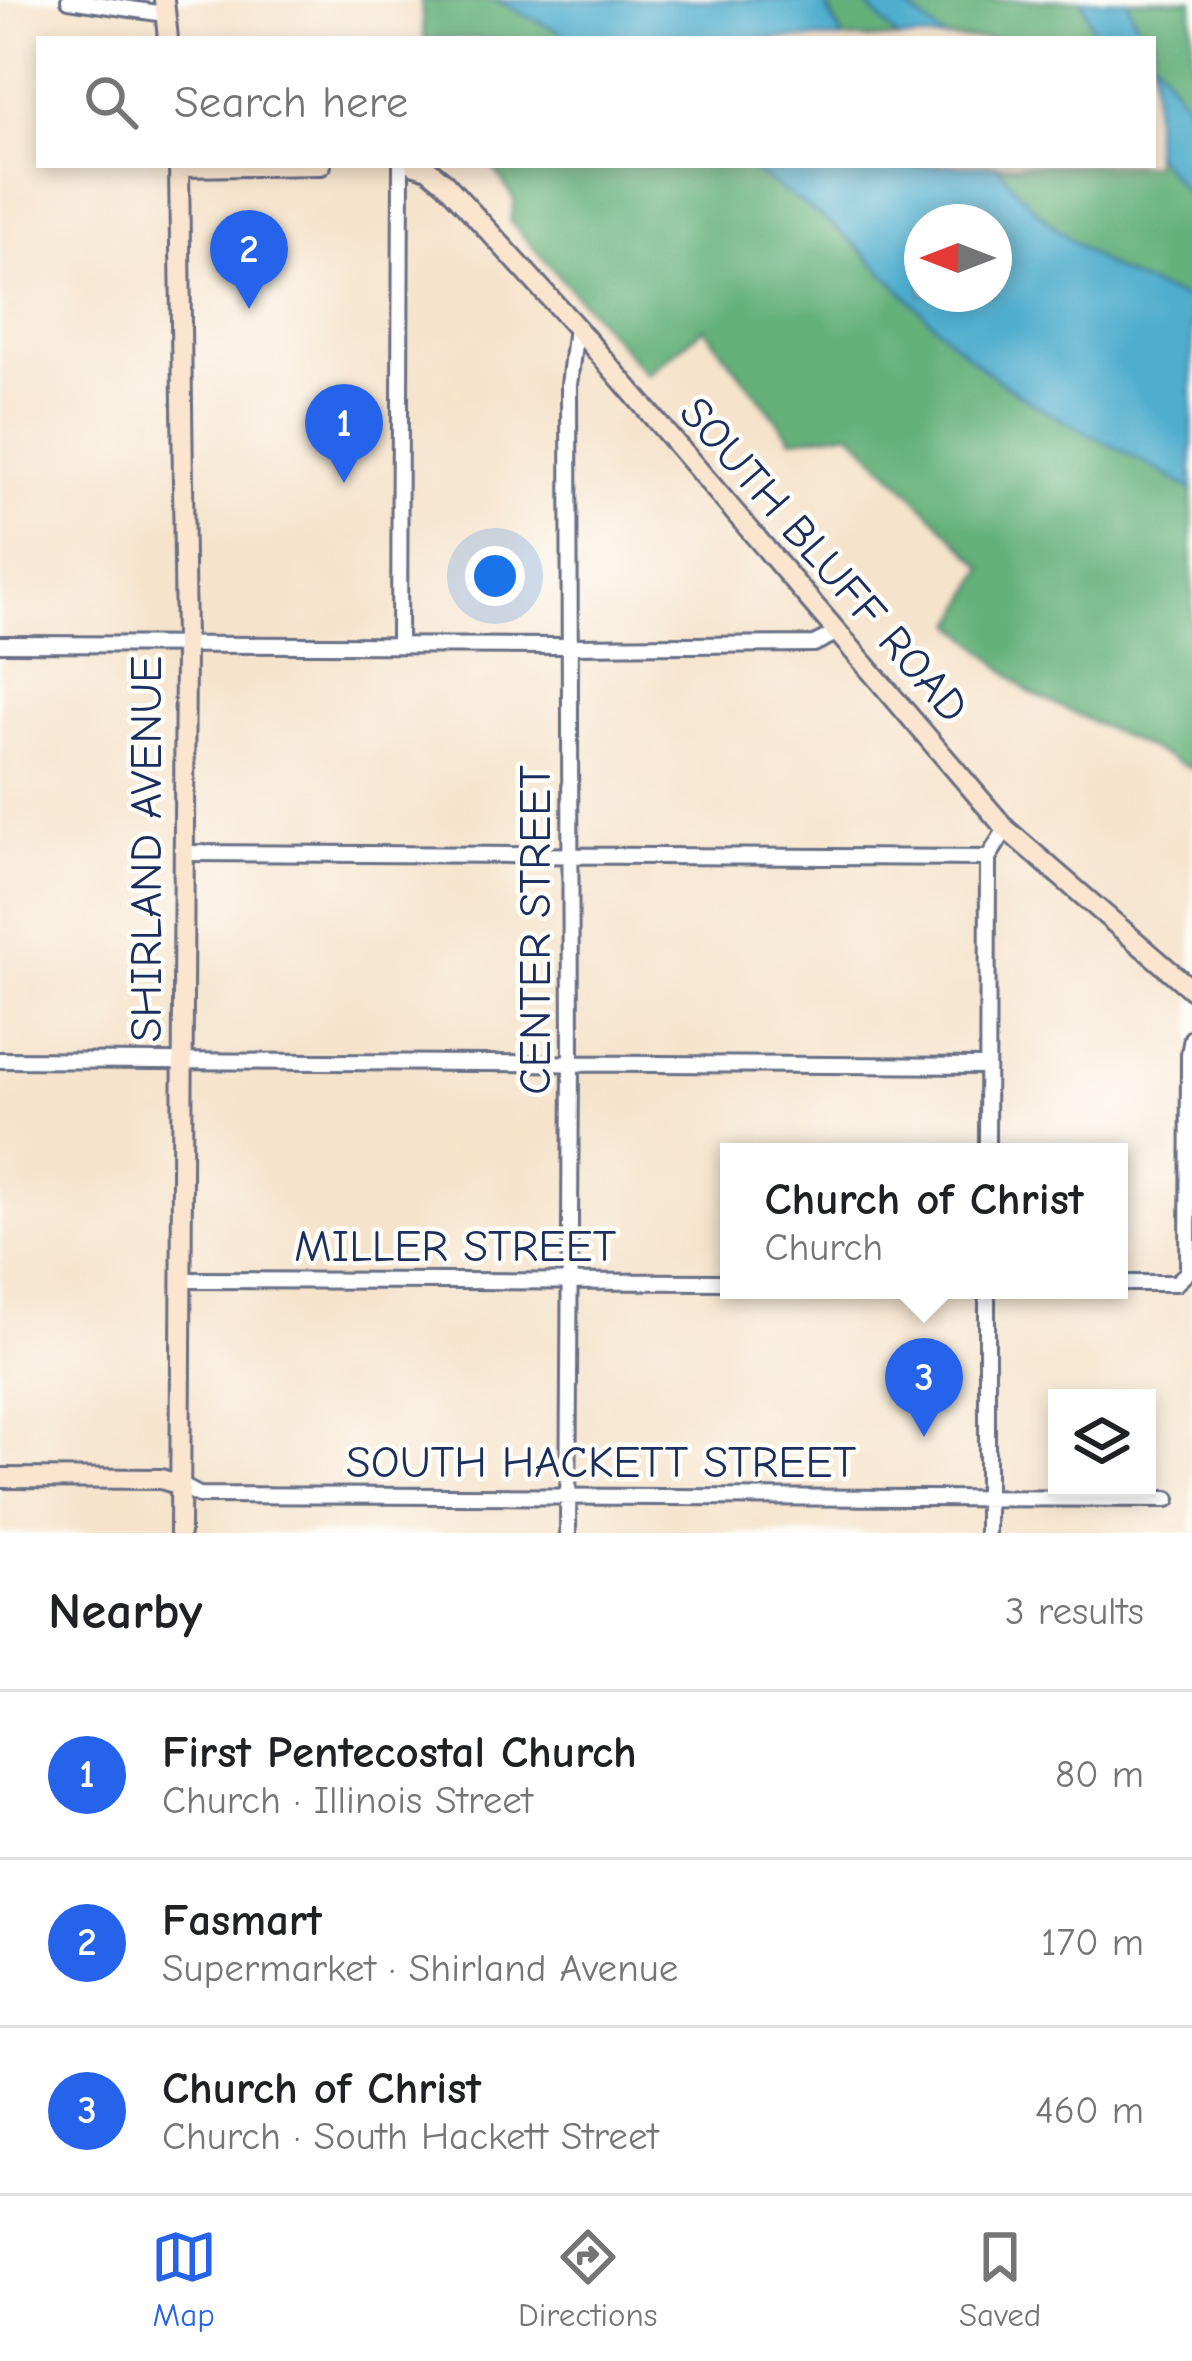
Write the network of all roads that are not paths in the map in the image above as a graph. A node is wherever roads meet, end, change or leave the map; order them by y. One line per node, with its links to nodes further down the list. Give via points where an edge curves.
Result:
1 (69, 0): 2 (street)
2 (165, 7)
3 (179, 168): 8 (street, SHIRLAND AVENUE)
4 (401, 168): 10 (street)
5 (425, 168): 6 (street, SOUTH BLUFF ROAD)
6 (576, 328): 7 (street, SOUTH BLUFF ROAD); 11 (street, CENTER STREET)
7 (836, 633): 11 (street, via 814,644); 12 (street, SOUTH BLUFF ROAD)
8 (185, 643): 9 (street); 10 (street); 13 (street, SHIRLAND AVENUE)
9 (0, 644)
10 (399, 645): 11 (street)
11 (568, 646): 14 (street, CENTER STREET)
12 (1006, 829): 15 (street); 16 (street, SOUTH BLUFF ROAD)
13 (184, 853): 14 (street); 19 (street, SHIRLAND AVENUE)
14 (570, 855): 15 (street); 20 (street, CENTER STREET)
15 (988, 858): 21 (street)
16 (1192, 990)
17 (1192, 1038): 26 (street, via 1189,1264 1176,1283)
18 (0, 1060): 19 (street)
19 (183, 1064): 20 (street); 23 (street, SHIRLAND AVENUE)
20 (572, 1064): 21 (street); 24 (street, CENTER STREET)
21 (987, 1066): 22 (street)
22 (987, 1143)
23 (180, 1280): 24 (street, MILLER STREET); 29 (street, SHIRLAND AVENUE)
24 (571, 1281): 25 (street, MILLER STREET); 30 (street, CENTER STREET)
25 (720, 1282)
26 (1128, 1282)
27 (987, 1299): 31 (street)
28 (0, 1478): 29 (street)
29 (180, 1485): 30 (street, SOUTH HACKETT STREET, via 199,1495); 33 (street, SHIRLAND AVENUE)
30 (568, 1496): 31 (street, SOUTH HACKETT STREET); 34 (street, CENTER STREET)
31 (987, 1499): 32 (street, SOUTH HACKETT STREET); 35 (street)
32 (1168, 1499)
33 (180, 1533)
34 (568, 1533)
35 (987, 1533)

